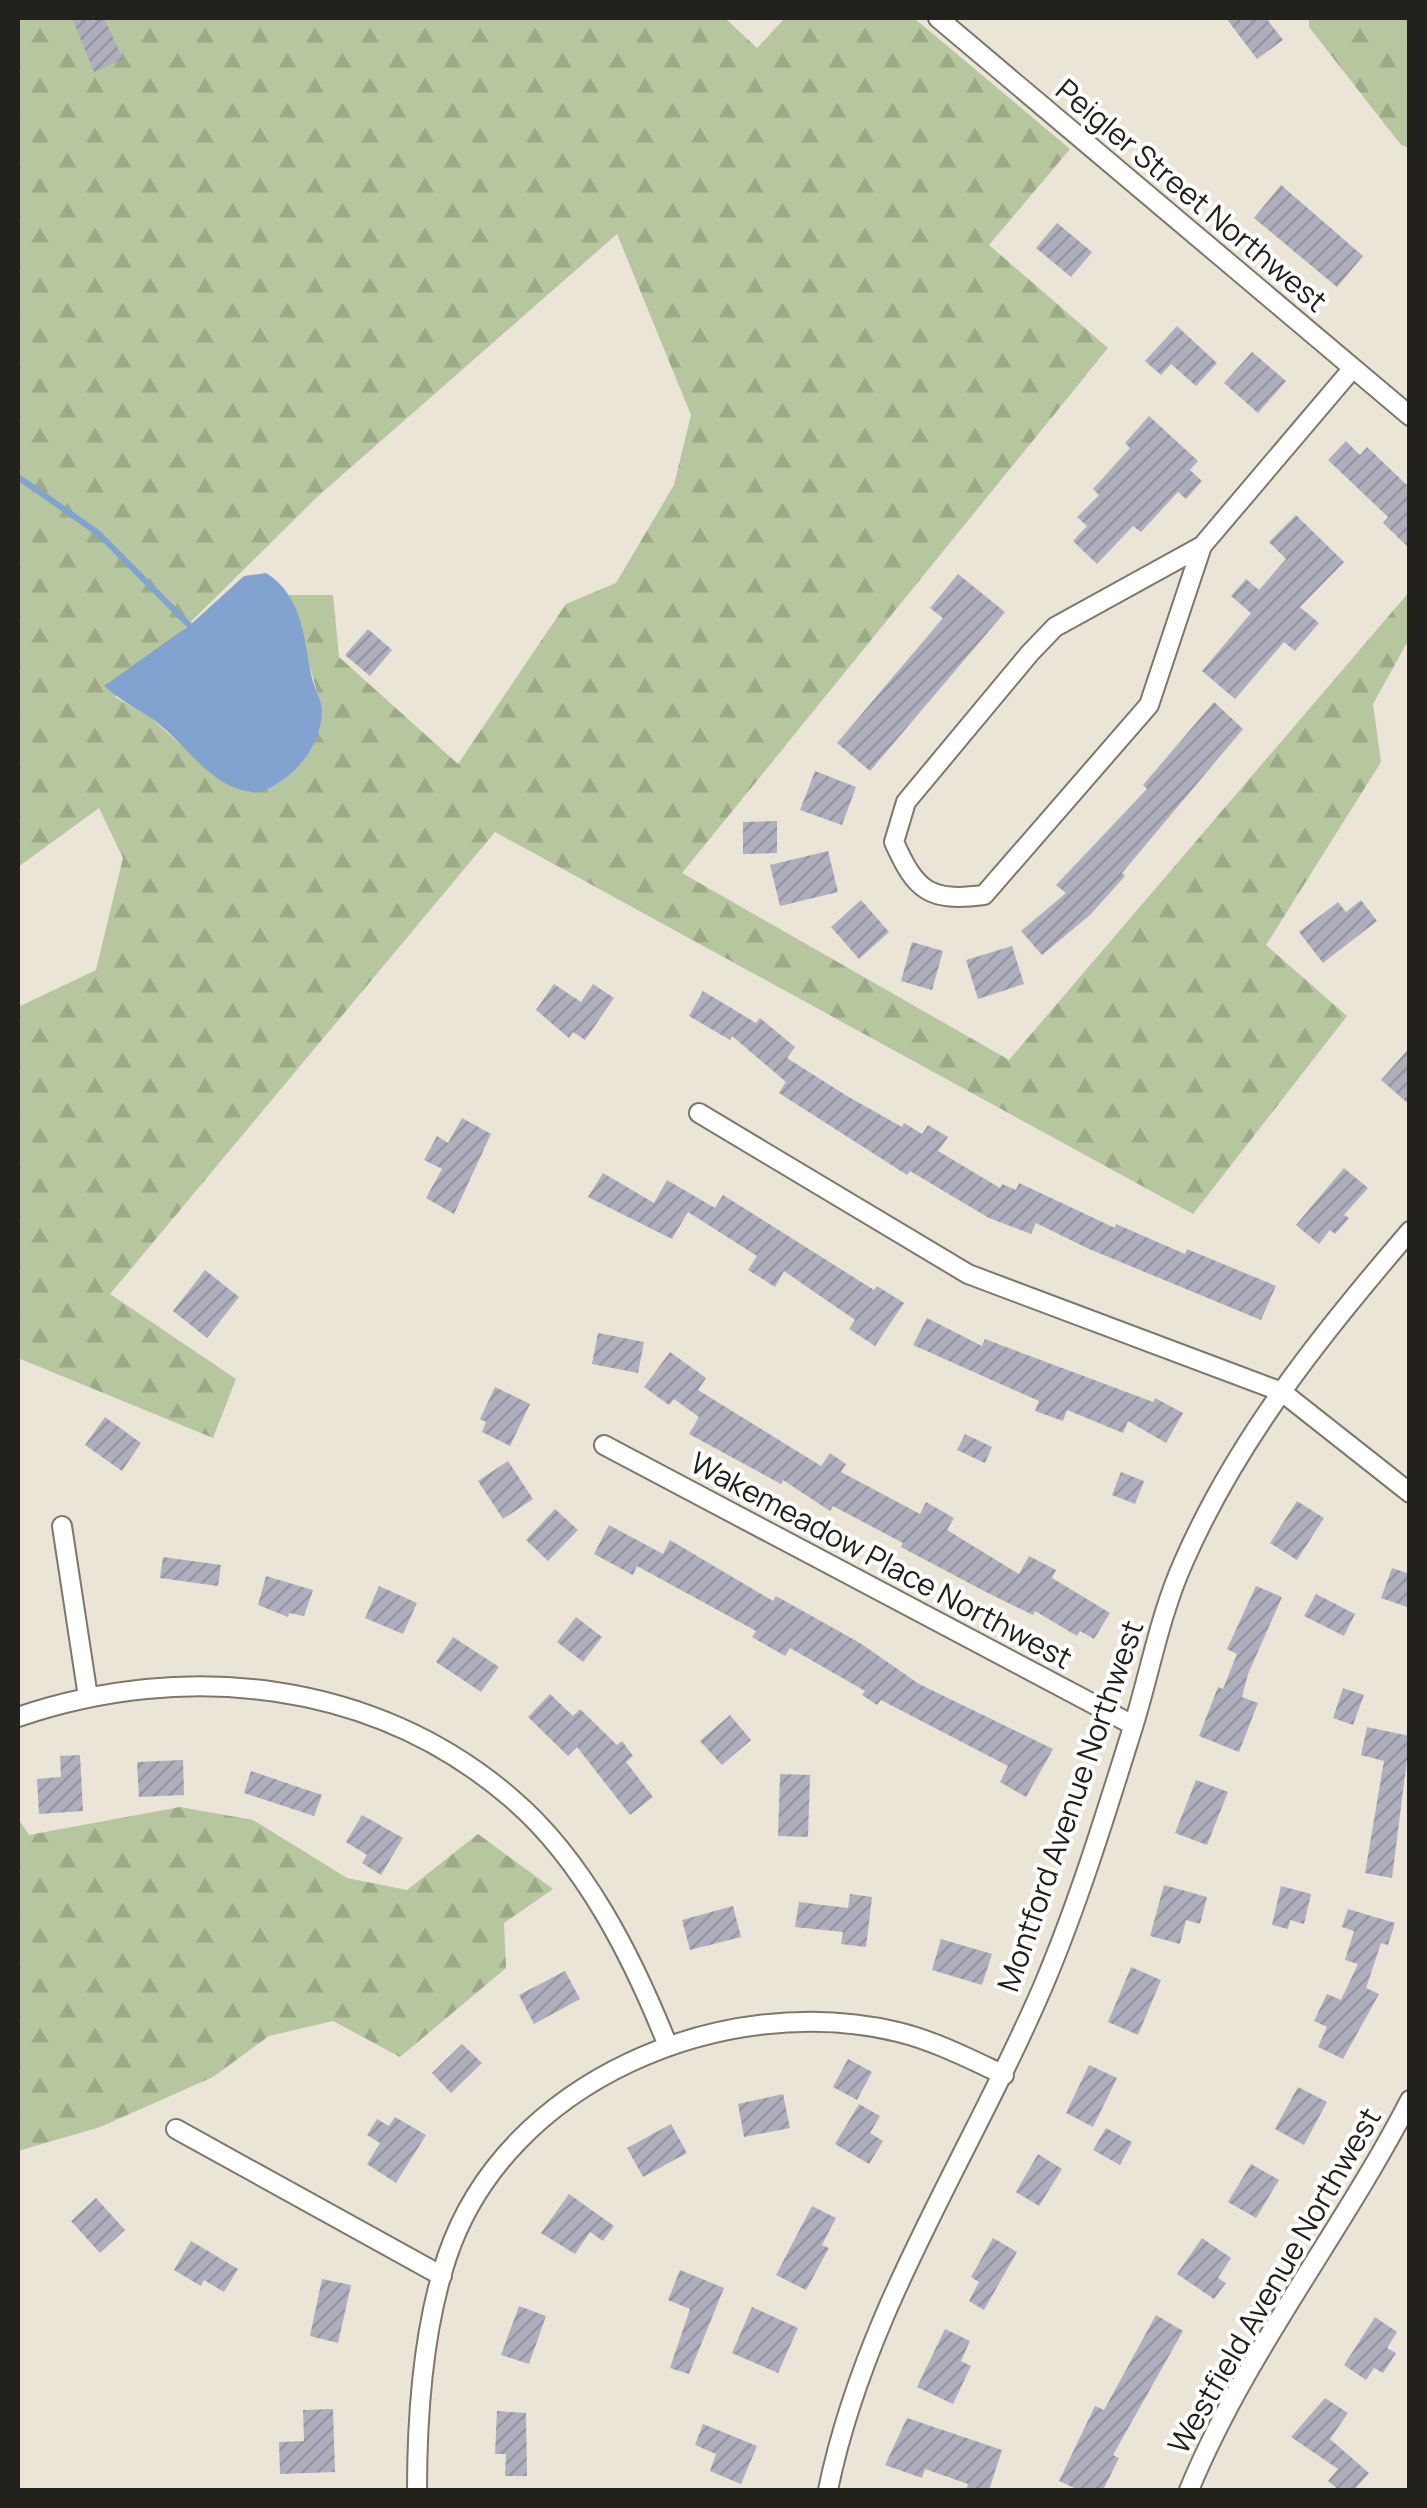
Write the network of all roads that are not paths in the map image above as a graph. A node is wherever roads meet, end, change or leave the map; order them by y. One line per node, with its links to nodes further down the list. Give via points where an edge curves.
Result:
1 (938, 18): 2 (street, Peigler Street Northwest)
2 (1353, 368): 3 (street, Peigler Street Northwest); 4 (street)
3 (1410, 416)
4 (1202, 546): 4 (street, via 1056,627 1030,653 906,802 894,842 912,881 946,900 984,895 1118,746 1149,705)
5 (699, 1112): 7 (street, via 968,1274)
6 (1410, 1231): 7 (street, Montford Avenue Northwest)
7 (1282, 1392): 9 (street); 13 (street, Montford Avenue Northwest, via 1231,1468 1183,1562)
8 (604, 1445): 13 (street, Wakemeadow Place Northwest)
9 (1410, 1493)
10 (62, 1526): 11 (street)
11 (88, 1696): 12 (street); 14 (street, via 165,1686 293,1692 371,1715 442,1749 514,1800 574,1867 620,1942)
12 (18, 1717)
13 (1133, 1725): 15 (street, Montford Avenue Northwest, via 1046,1980)
14 (668, 2046): 15 (street, via 768,2024 864,2026 927,2042); 18 (street, via 599,2075 514,2146 468,2211)
15 (1004, 2075): 20 (street, Montford Avenue Northwest, via 880,2320)
16 (1410, 2100): 21 (street, Westfield Avenue Northwest, via 1368,2181 1261,2351)
17 (176, 2129): 18 (street)
18 (442, 2276): 19 (street, via 422,2389)
19 (417, 2490)
20 (828, 2490)
21 (1189, 2490)

